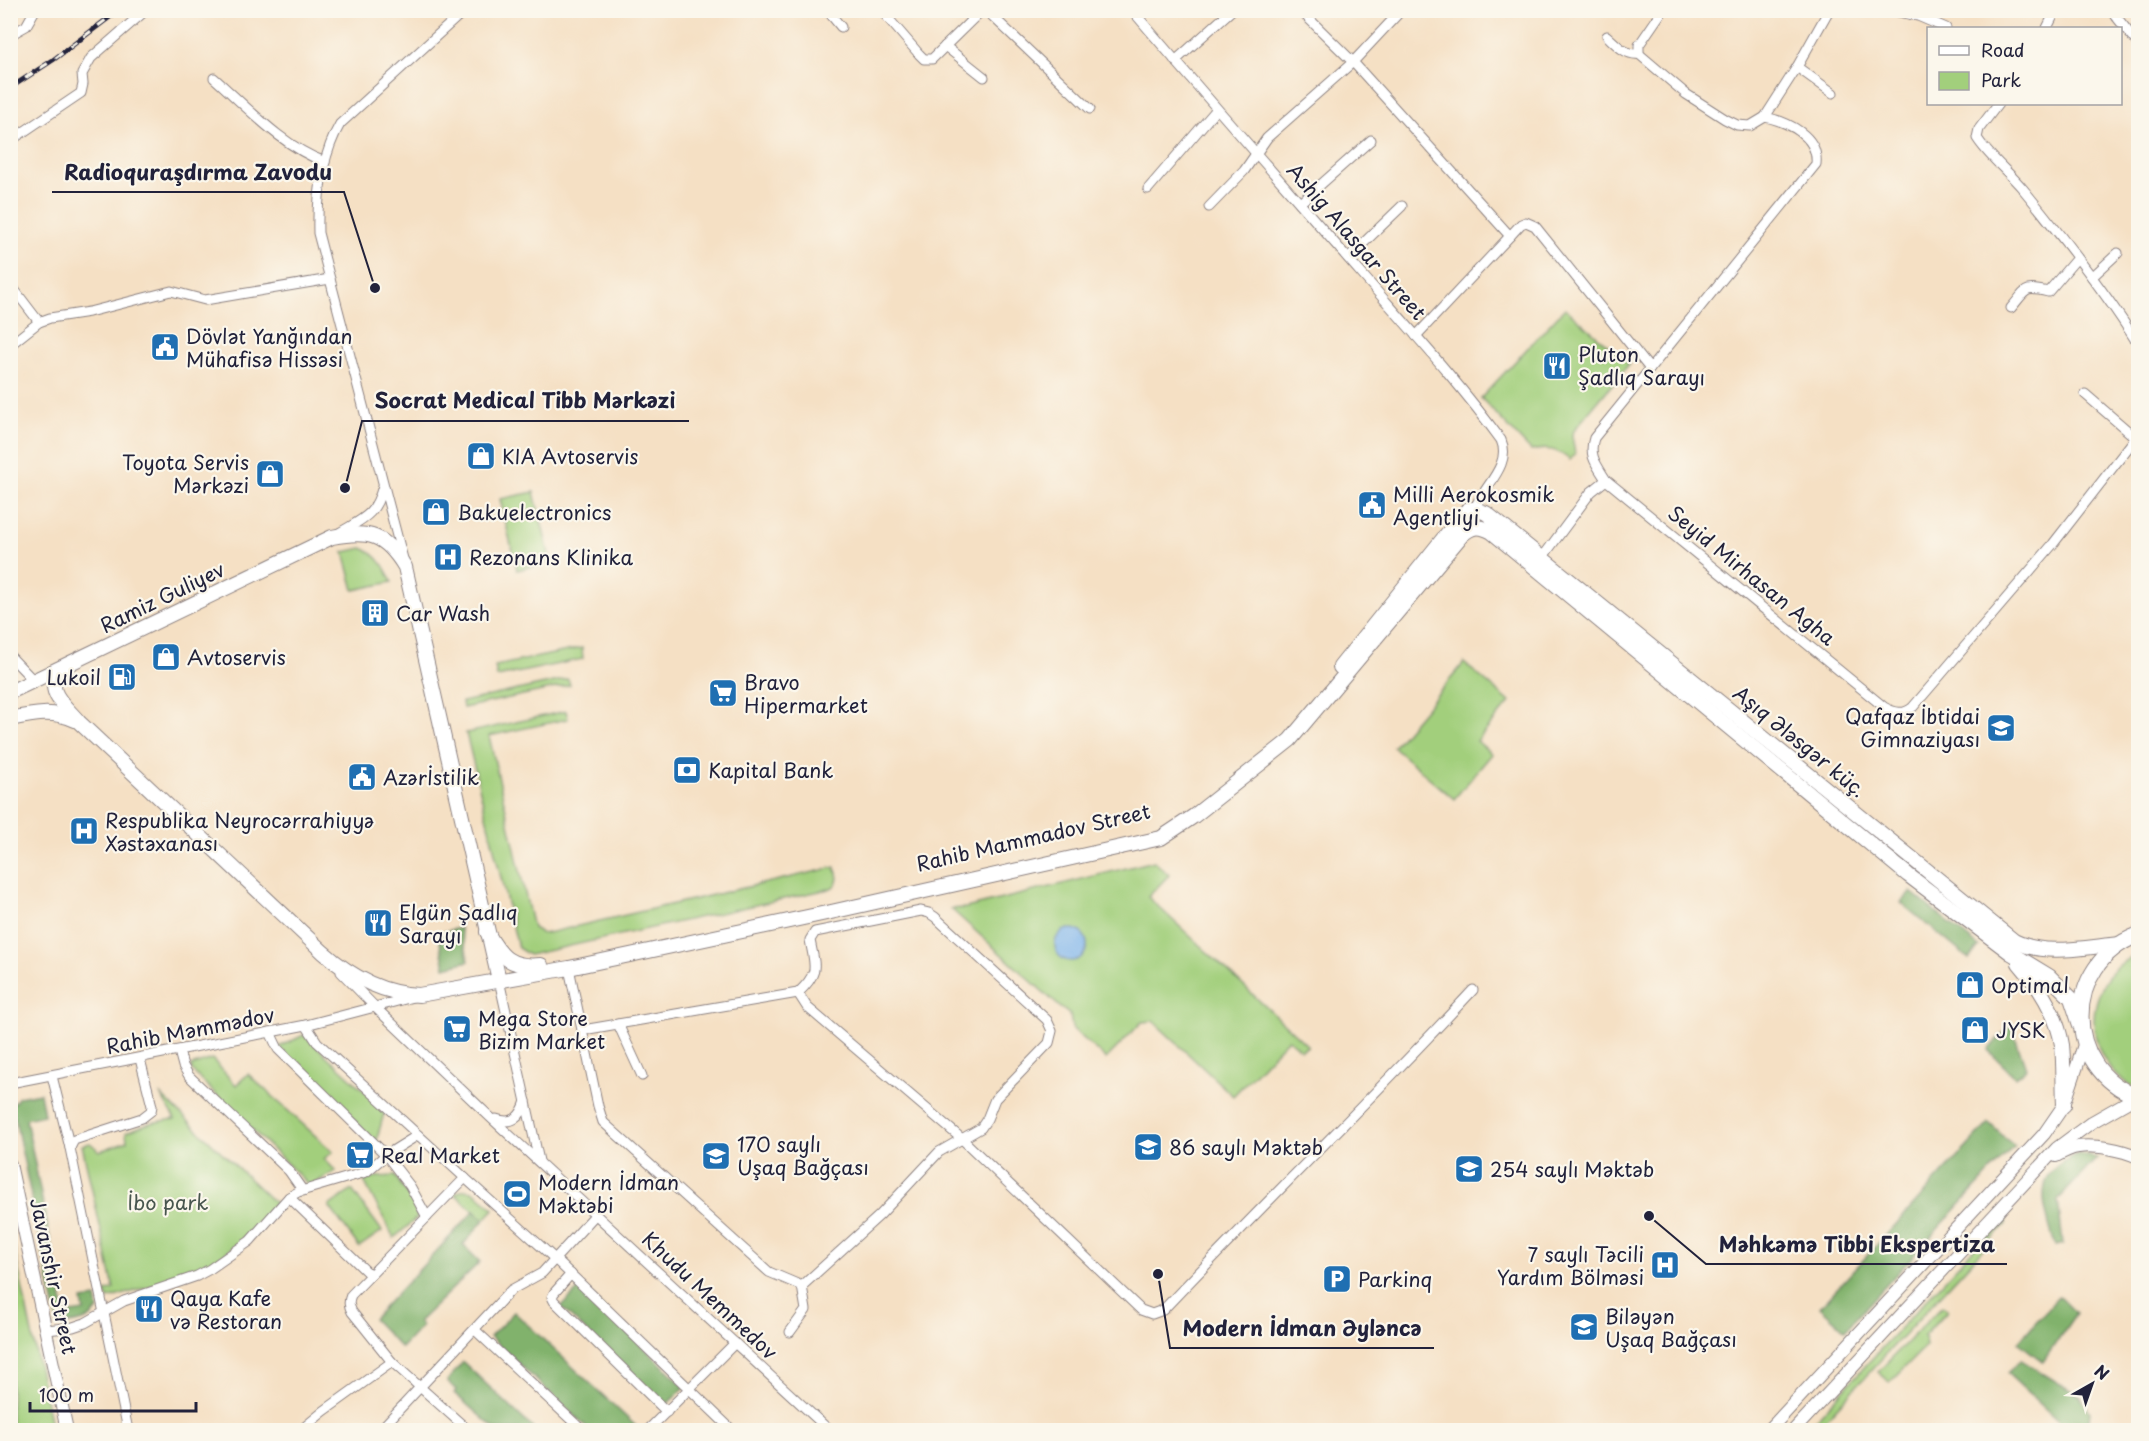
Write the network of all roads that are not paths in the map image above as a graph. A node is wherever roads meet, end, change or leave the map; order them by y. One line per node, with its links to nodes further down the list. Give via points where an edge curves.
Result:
1 (35, 10): 19 (street, via 26,26)
2 (146, 10): 35 (street, via 91,58 82,74 81,93)
3 (827, 10): 16 (street)
4 (880, 10): 22 (street, via 924,59 932,59)
5 (984, 10): 22 (street); 31 (street)
6 (1132, 10): 24 (street, Ashig Alasgar Street)
7 (1232, 10): 24 (street)
8 (1300, 10): 25 (street)
9 (1663, 10): 23 (street, via 1639,45)
10 (1829, 10): 26 (street)
11 (1890, 10): 17 (street)
12 (2056, 10): 18 (street)
13 (2111, 10): 21 (street)
14 (465, 11): 37 (street, via 350,113 331,140)
15 (1397, 12): 25 (street)
16 (842, 27)
17 (1944, 27)
18 (2048, 27)
19 (10, 35)
20 (1607, 36): 23 (street, via 1626,52)
21 (2139, 44)
22 (945, 46): 27 (street)
23 (1639, 54): 33 (street, via 1686,94 1737,126 1750,126)
24 (1175, 61): 32 (street, Ashig Alasgar Street)
25 (1353, 62): 36 (street); 42 (street)
26 (1797, 67): 29 (street); 33 (street)
27 (984, 77)
28 (214, 78): 37 (street, via 290,144)
29 (1833, 93)
30 (1997, 105): 45 (street, via 1979,129 1977,138)
31 (1090, 109)
32 (1216, 110): 36 (street, Ashig Alasgar Street); 38 (street)
33 (1765, 117): 54 (street, Seyid Mirhasan Agha, via 1794,127 1811,142 1817,153 1816,164)
34 (1371, 140): 39 (street)
35 (10, 141)
36 (1256, 151): 39 (street, Ashig Alasgar Street); 41 (street, via 1244,171)
37 (325, 162): 47 (street, via 317,211 318,233)
38 (1148, 189)
39 (1300, 203): 44 (street, Ashig Alasgar Street)
40 (1402, 206): 44 (street)
41 (1209, 207)
42 (1510, 236): 51 (street); 54 (street, via 1526,222 1535,226)
43 (2118, 254): 46 (street)
44 (1348, 258): 51 (street, Ashig Alasgar Street)
45 (2078, 258): 46 (street); 49 (street, via 2048,292 2028,290)
46 (2092, 277): 52 (street)
47 (330, 279): 50 (street, via 206,300 171,291); 58 (street)
48 (10, 284): 50 (street)
49 (2011, 308)
50 (39, 322): 53 (street)
51 (1416, 336): 59 (street, Ashig Alasgar Street, via 1504,447 1502,463)
52 (2139, 344)
53 (10, 345)
54 (1650, 369): 57 (street, Seyid Mirhasan Agha, via 1594,438 1592,454)
55 (2085, 394): 56 (street)
56 (2138, 437): 57 (street, Seyid Mirhasan Agha, via 2053,544 1913,707 1900,713 1884,707)
57 (1606, 480): 62 (street, via 1591,492)
58 (383, 484): 61 (street, via 372,512); 63 (street)
59 (1475, 509): 60 (street); 62 (main road, Aşıq Ələsgər küç., via 1486,513); 70 (main road, Rahib Mammadov Street, via 1469,509 1457,520)
60 (1479, 527): 62 (main road, Aşıq Ələsgər küç.); 70 (main road, Rahib Mammadov Street, via 1462,535)
61 (332, 537): 63 (main road, Ramiz Guliyev, via 372,535 390,546); 65 (main road, Ramiz Guliyev)
62 (1539, 563): 76 (main road, Aşıq Ələsgər küç., via 2014,941 2044,949); 78 (main road, Aşıq Ələsgər küç., via 1908,875)
63 (405, 567): 74 (main road)
64 (10, 656): 66 (street)
65 (64, 667): 66 (main road, Ramiz Guliyev); 69 (main road, via 54,680 54,692)
66 (35, 682): 67 (main road, Ramiz Guliyev); 69 (main road)
67 (10, 693)
68 (10, 719): 69 (main road, via 46,712)
69 (79, 722): 77 (main road, Rahib Mammadov Street)
70 (1295, 728): 71 (main road, Rahib Mammadov Street)
71 (1158, 834): 72 (main road, Rahib Mammadov Street); 74 (main road, Rahib Mammadov Street, via 540,966 519,966 510,961)
72 (831, 912): 73 (street); 79 (main road, Rahib Mammadov Street)
73 (837, 928): 82 (street, via 811,935 816,968); 100 (street, via 921,911 928,913 1047,1020 1052,1031 1049,1042 995,1099 981,1128)
74 (487, 932): 80 (main road)
75 (2139, 935): 76 (main road)
76 (2120, 944): 89 (main road, via 2104,956 2084,990 2080,1010)
77 (322, 952): 83 (main road, Rahib Mammadov Street, via 351,974 380,988); 84 (street, Khudu Memmedov)
78 (2011, 953): 89 (main road, Aşıq Ələsgər küç., via 2049,976 2071,998); 97 (main road, via 2049,1005 2061,1043)
79 (569, 968): 80 (main road, Rahib Mammadov Street); 87 (street)
80 (499, 980): 83 (main road, Rahib Mammadov Street); 96 (street)
81 (1473, 990): 100 (street, via 1157,1313 1142,1310)
82 (798, 993): 85 (street); 100 (street, via 807,1007)
83 (419, 995): 84 (street, Rahib Məmmədov)
84 (376, 1008): 86 (street, Rahib Məmmədov); 98 (street, Khudu Memmedov)
85 (618, 1023): 87 (street); 93 (street)
86 (306, 1025): 88 (street, Rahib Məmmədov); 99 (street, via 317,1042)
87 (583, 1030): 116 (street, via 603,1122 769,1272)
88 (270, 1032): 90 (street, Rahib Məmmədov); 102 (street, via 278,1049)
89 (2083, 1036): 95 (main road, via 2099,1070); 97 (street)
90 (179, 1051): 91 (street, Rahib Məmmədov); 108 (street, via 189,1076 289,1171)
91 (141, 1059): 92 (street, Rahib Məmmədov); 101 (street, via 151,1111 142,1119 74,1140)
92 (52, 1076): 94 (street, Rahib Məmmədov); 101 (street)
93 (642, 1076)
94 (10, 1083)
95 (2138, 1099): 105 (street, via 2075,1133)
96 (527, 1100): 98 (street, via 515,1120 505,1122); 104 (street)
97 (2064, 1105): 115 (street, via 2044,1134)
98 (490, 1117): 104 (street, Khudu Memmedov)
99 (418, 1135): 102 (street); 107 (street)
100 (962, 1139): 116 (street, via 939,1152 880,1215)
101 (70, 1148): 118 (street)
102 (386, 1155): 108 (street, via 366,1172); 111 (street)
103 (2139, 1157): 105 (street, via 2117,1150 2078,1147)
104 (539, 1161): 110 (street, Khudu Memmedov)
105 (2044, 1162): 117 (street)
106 (10, 1164): 119 (street, Javanshir Street)
107 (465, 1178): 111 (street); 112 (street)
108 (303, 1191): 109 (street)
109 (289, 1197): 114 (street); 118 (street, via 250,1241 210,1269 124,1301)
110 (596, 1214): 112 (street); 122 (street, Khudu Memmedov)
111 (427, 1217): 114 (street)
112 (555, 1259): 113 (street); 120 (street, via 535,1279 510,1290)
113 (571, 1274): 125 (street); 126 (street, via 554,1293 554,1301)
114 (370, 1275): 123 (street, via 351,1295 349,1306)
115 (1908, 1281): 117 (street); 136 (street)
116 (802, 1286): 121 (street, via 807,1310)
117 (1922, 1294): 137 (street)
118 (104, 1313): 119 (street, via 74,1327); 128 (street)
119 (47, 1330): 127 (street, Javanshir Street)
120 (475, 1330): 124 (street); 132 (street)
121 (790, 1332)
122 (735, 1343): 125 (street); 135 (street, Khudu Memmedov)
123 (392, 1362): 124 (street); 129 (street)
124 (421, 1388): 130 (street); 131 (street)
125 (689, 1388): 126 (street); 134 (street)
126 (667, 1412): 133 (street)
127 (67, 1431)
128 (128, 1431)
129 (301, 1431)
130 (380, 1431)
131 (468, 1431)
132 (582, 1431)
133 (648, 1431)
134 (732, 1431)
135 (829, 1431)
136 (1769, 1431)
137 (1794, 1431)

